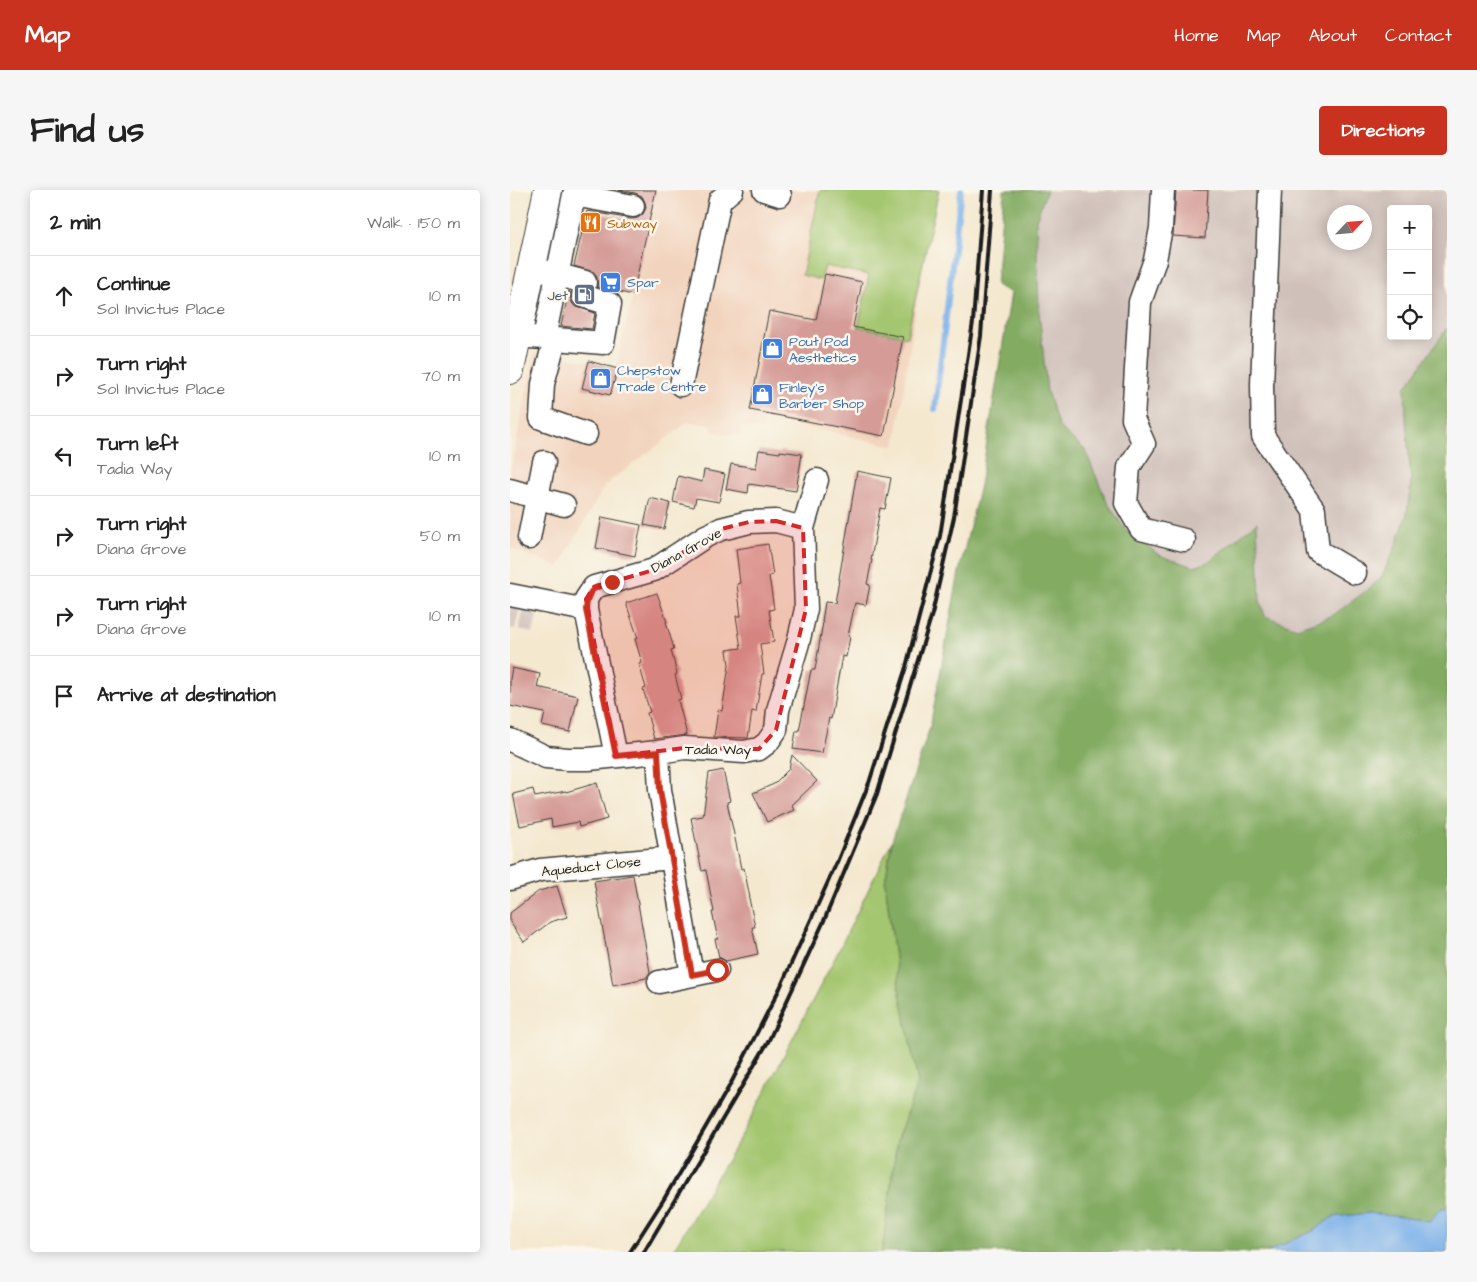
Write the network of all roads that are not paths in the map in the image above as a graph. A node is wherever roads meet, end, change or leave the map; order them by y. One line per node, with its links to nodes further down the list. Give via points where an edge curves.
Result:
1 (732, 190): 10 (street, via 720,200)
2 (1164, 190): 19 (street, via 1161,228 1140,302 1133,419 1144,444 1128,467 1126,503 1141,529)
3 (1270, 190): 20 (street, via 1263,436 1314,510 1318,551)
4 (566, 192): 5 (street); 6 (main road)
5 (634, 206)
6 (545, 271): 7 (main road); 8 (street); 8 (street, via 585,282 583,296 610,304 603,343)
7 (517, 336): 8 (street); 9 (main road)
8 (549, 339): 11 (street, via 541,418)
9 (510, 370)
10 (681, 385)
11 (586, 434)
12 (544, 462): 15 (street)
13 (817, 480): 17 (street, Tadia Way)
14 (510, 490): 15 (street)
15 (537, 497): 16 (street); 18 (street)
16 (564, 505)
17 (803, 528): 22 (street, Diana Grove, via 776,521 749,522 721,529 654,570 594,587 586,599); 24 (street, Tadia Way, via 806,609 784,685 776,730 759,749 744,752 685,748)
18 (529, 538)
19 (1184, 540)
20 (1355, 573)
21 (510, 595): 22 (street)
22 (586, 610): 25 (street)
23 (510, 740): 25 (street, Tadia Way, via 546,757 589,759)
24 (658, 752): 25 (street, Tadia Way); 26 (street, via 660,790)
25 (616, 756)
26 (672, 858): 27 (street, Aqueduct Close, via 540,870); 29 (street)
27 (510, 879)
28 (717, 970): 29 (street)
29 (692, 975): 30 (street)
30 (659, 982)

